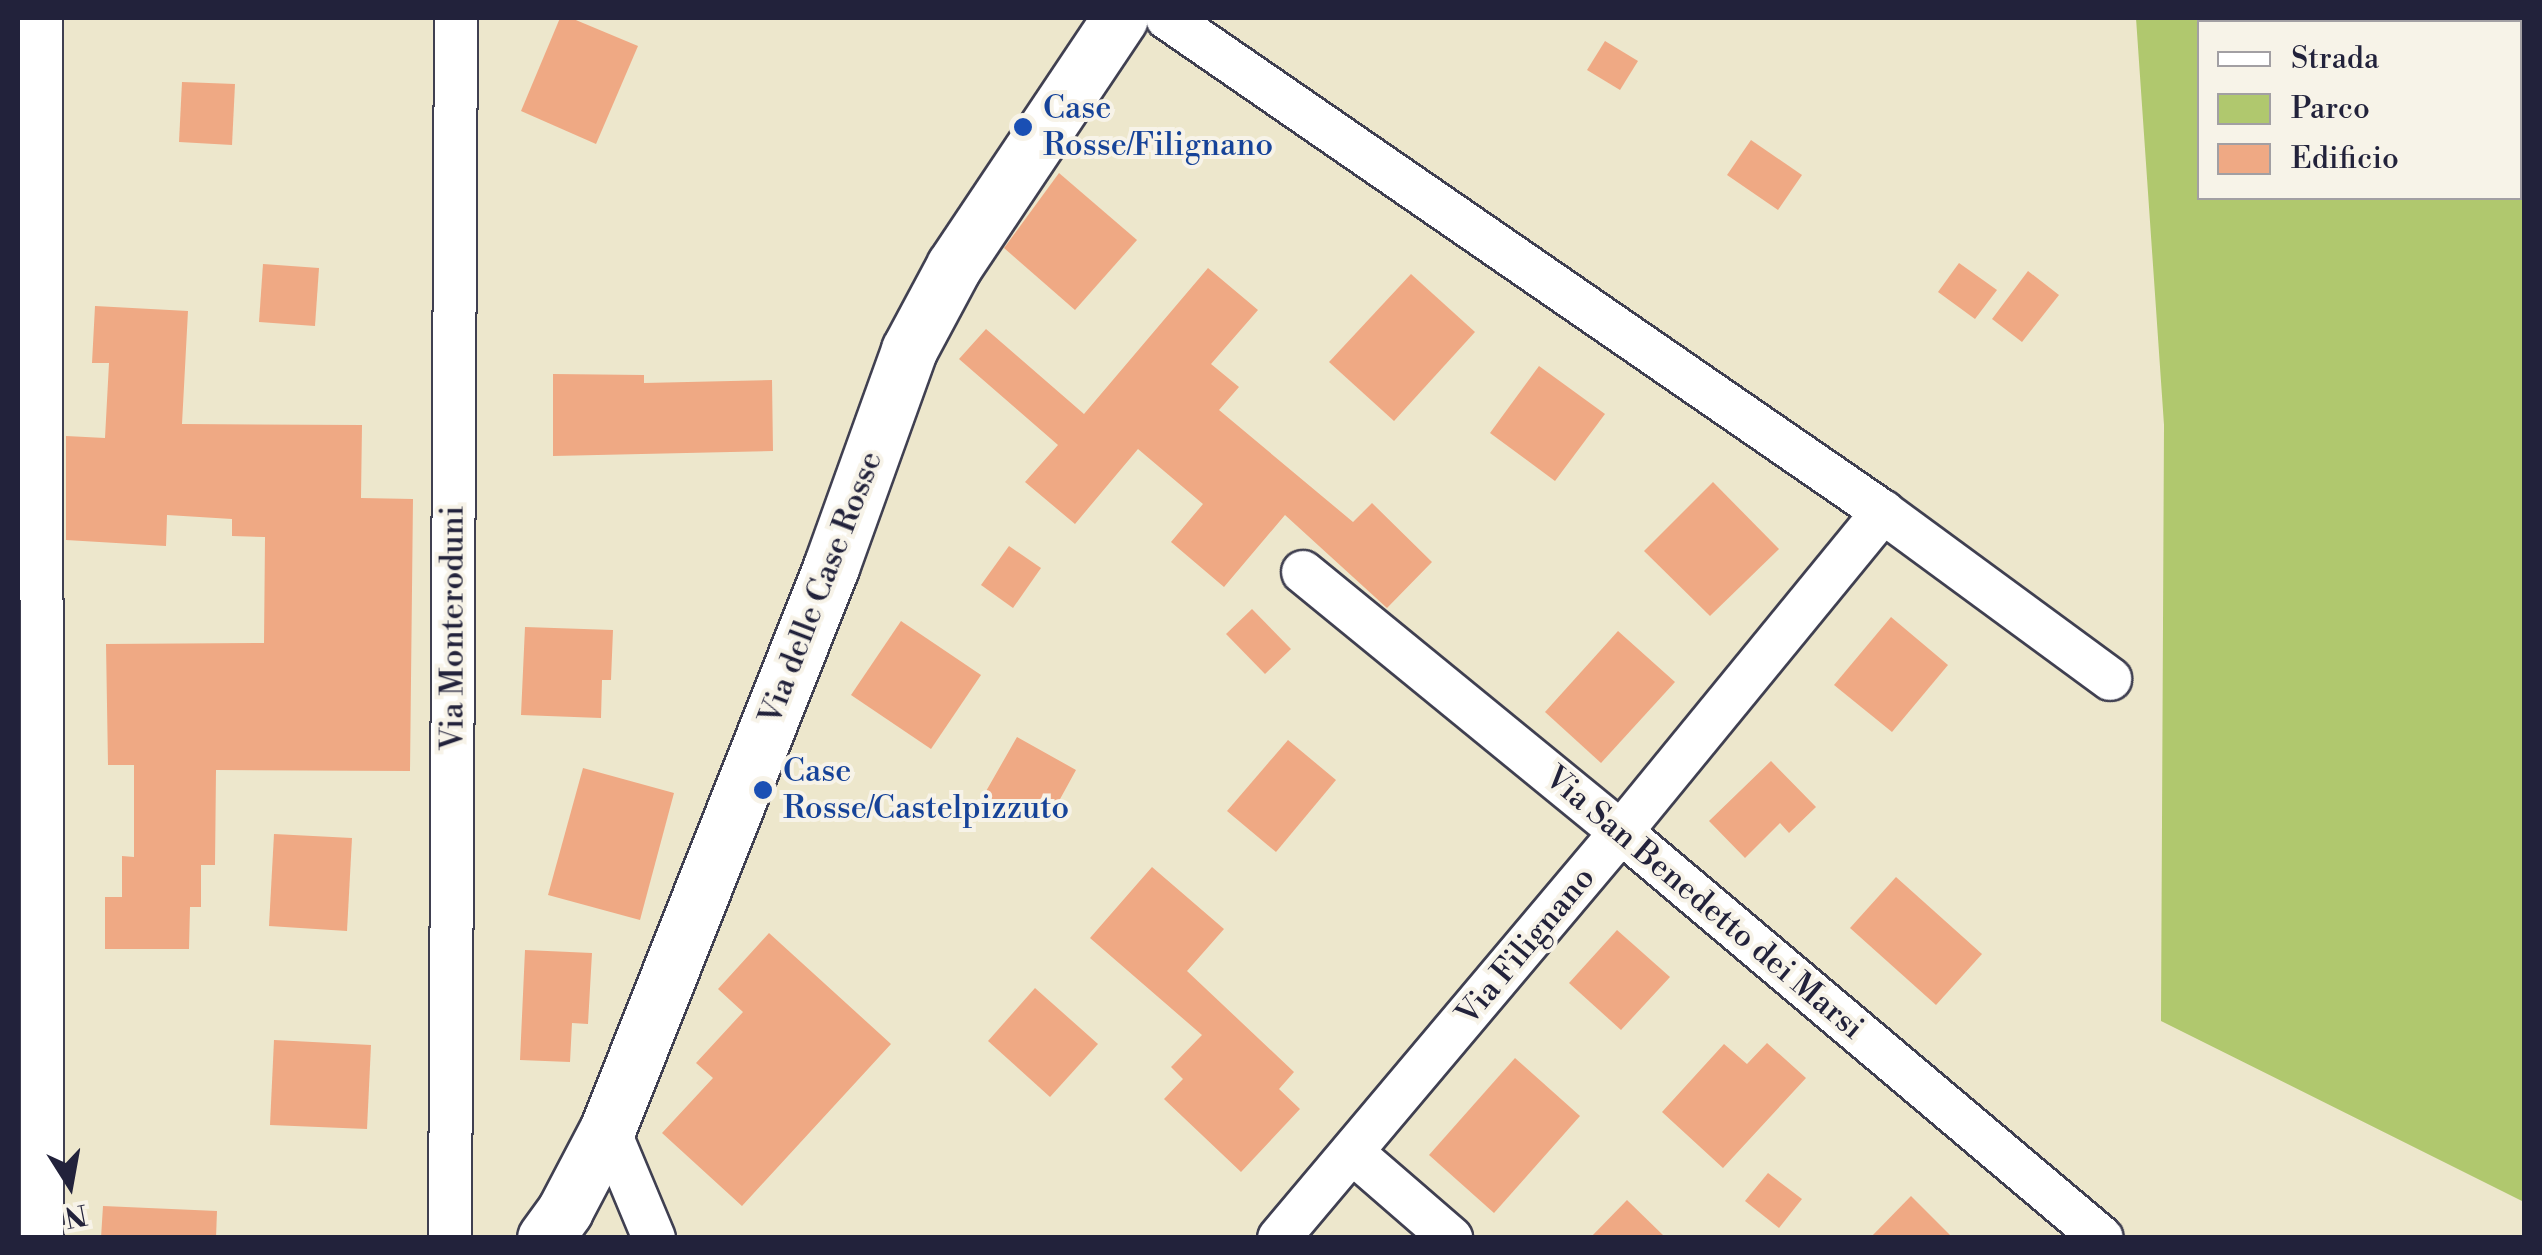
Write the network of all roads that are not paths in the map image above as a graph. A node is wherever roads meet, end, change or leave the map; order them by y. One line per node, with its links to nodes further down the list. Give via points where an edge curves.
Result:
1 (42, 18): 11 (street)
2 (456, 18): 12 (street, Via Monteroduni)
3 (1120, 18): 9 (street, Via delle Case Rosse, via 954,266 909,350 831,568)
4 (1167, 18): 5 (street)
5 (1883, 512): 7 (street); 8 (street, Via Filignano)
6 (1303, 572): 8 (street, Via San Benedetto dei Marsi)
7 (2110, 680)
8 (1622, 832): 10 (street, Via Filignano); 17 (street, Via San Benedetto dei Marsi)
9 (608, 1128): 13 (street, Via delle Case Rosse); 14 (street)
10 (1353, 1153): 15 (street, Via Filignano); 16 (street)
11 (42, 1238)
12 (450, 1238)
13 (545, 1238)
14 (654, 1238)
15 (1278, 1238)
16 (1451, 1238)
17 (2102, 1238)

